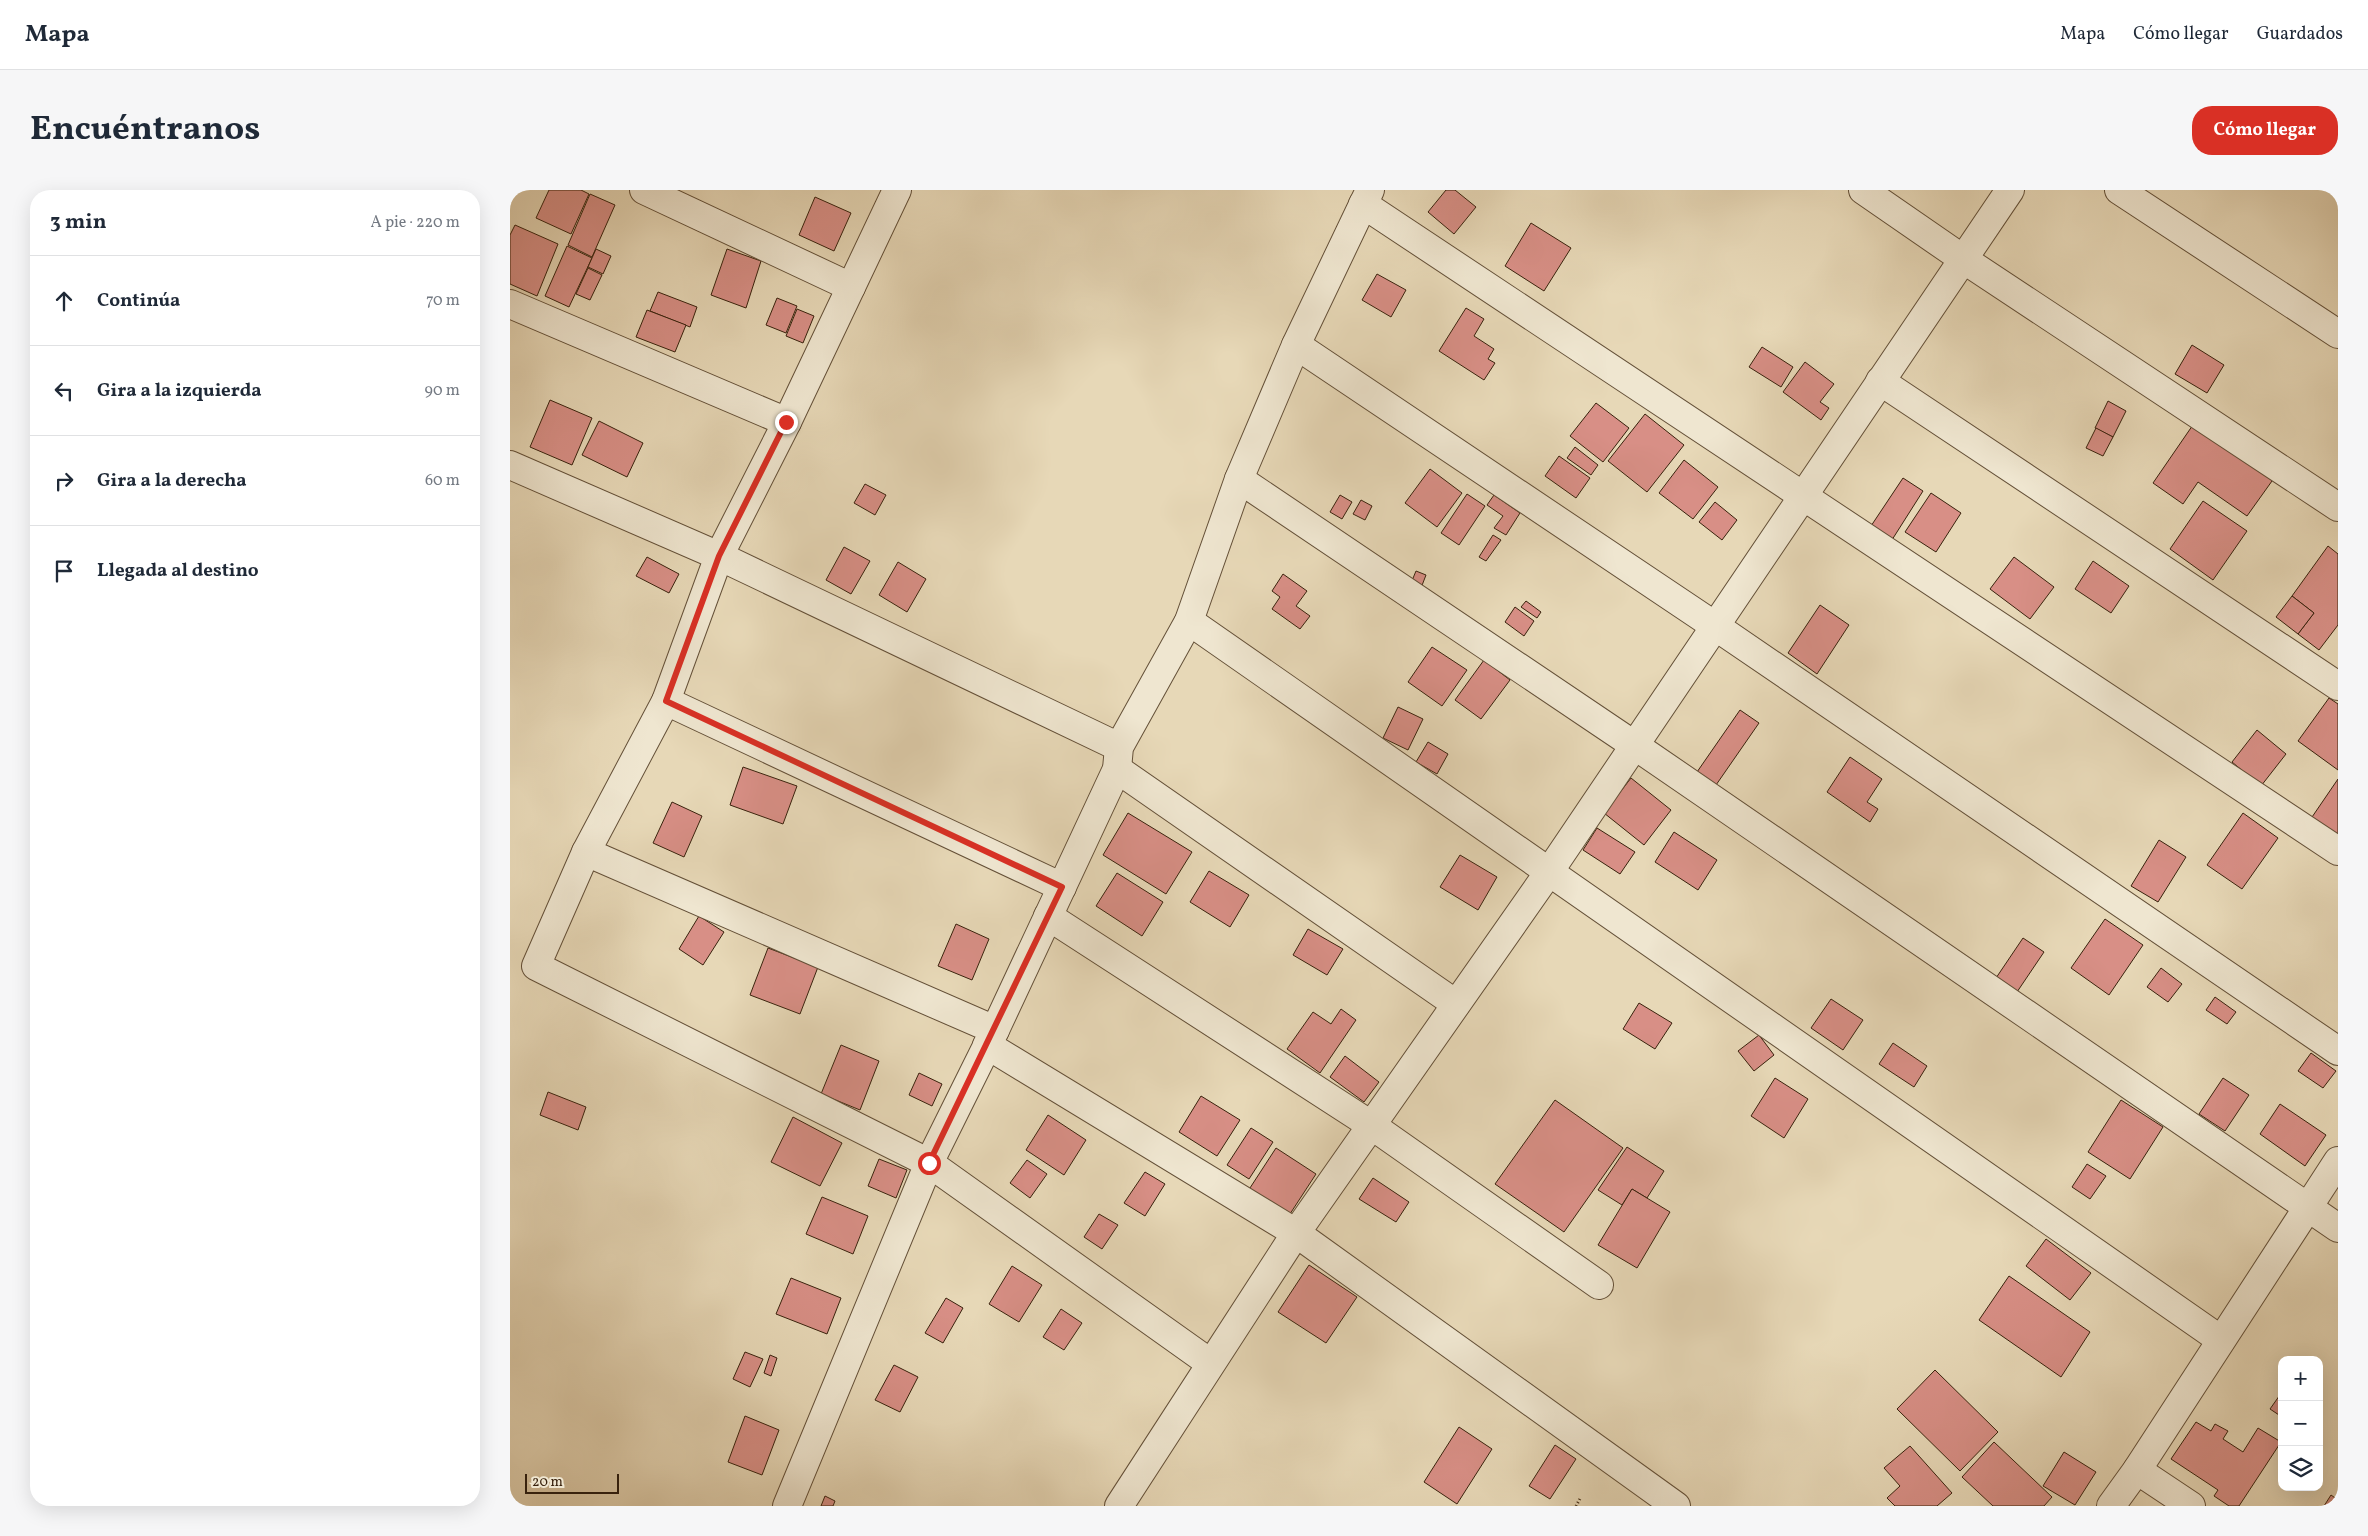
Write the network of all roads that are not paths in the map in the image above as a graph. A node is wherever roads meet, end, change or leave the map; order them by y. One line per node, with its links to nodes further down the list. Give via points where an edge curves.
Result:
1 (644, 190): 8 (street)
2 (897, 190): 8 (street)
3 (1863, 190): 7 (street)
4 (2010, 190): 7 (street)
5 (2119, 190): 10 (street)
6 (1367, 197): 11 (street); 16 (street)
7 (1963, 259): 12 (street); 17 (street)
8 (851, 287): 13 (street)
9 (510, 304): 13 (street)
10 (2338, 334)
11 (1296, 345): 15 (street); 20 (street)
12 (1880, 381): 16 (street); 21 (street)
13 (786, 422): 18 (street)
14 (510, 465): 18 (street)
15 (1239, 479): 19 (street); 23 (street)
16 (1802, 497): 20 (street); 25 (street)
17 (2338, 507)
18 (719, 556): 22 (street); 24 (street)
19 (1189, 621): 24 (street); 27 (street)
20 (1714, 626): 23 (street); 32 (street)
21 (2338, 686)
22 (666, 701): 26 (street); 28 (street)
23 (1634, 745): 27 (street); 36 (street)
24 (1118, 758): 28 (street); 30 (street)
25 (2338, 851)
26 (586, 852): 31 (street); 35 (street, via 536,966)
27 (1549, 872): 30 (street); 40 (street)
28 (1062, 887): 29 (street)
29 (1048, 916): 31 (street); 33 (street)
30 (1456, 1004): 33 (street)
31 (991, 1038): 35 (street); 38 (street)
32 (2338, 1051)
33 (1371, 1125): 38 (street); 39 (street)
34 (2338, 1161): 36 (street)
35 (929, 1163): 41 (street); 43 (street)
36 (2307, 1208): 37 (street); 40 (street)
37 (2338, 1228)
38 (1296, 1233): 41 (street); 45 (street)
39 (1599, 1285)
40 (2221, 1340): 42 (street)
41 (1210, 1363): 44 (street)
42 (2137, 1470): 46 (street); 47 (street)
43 (787, 1506)
44 (1119, 1506)
45 (1676, 1506)
46 (2111, 1506)
47 (2191, 1506)

